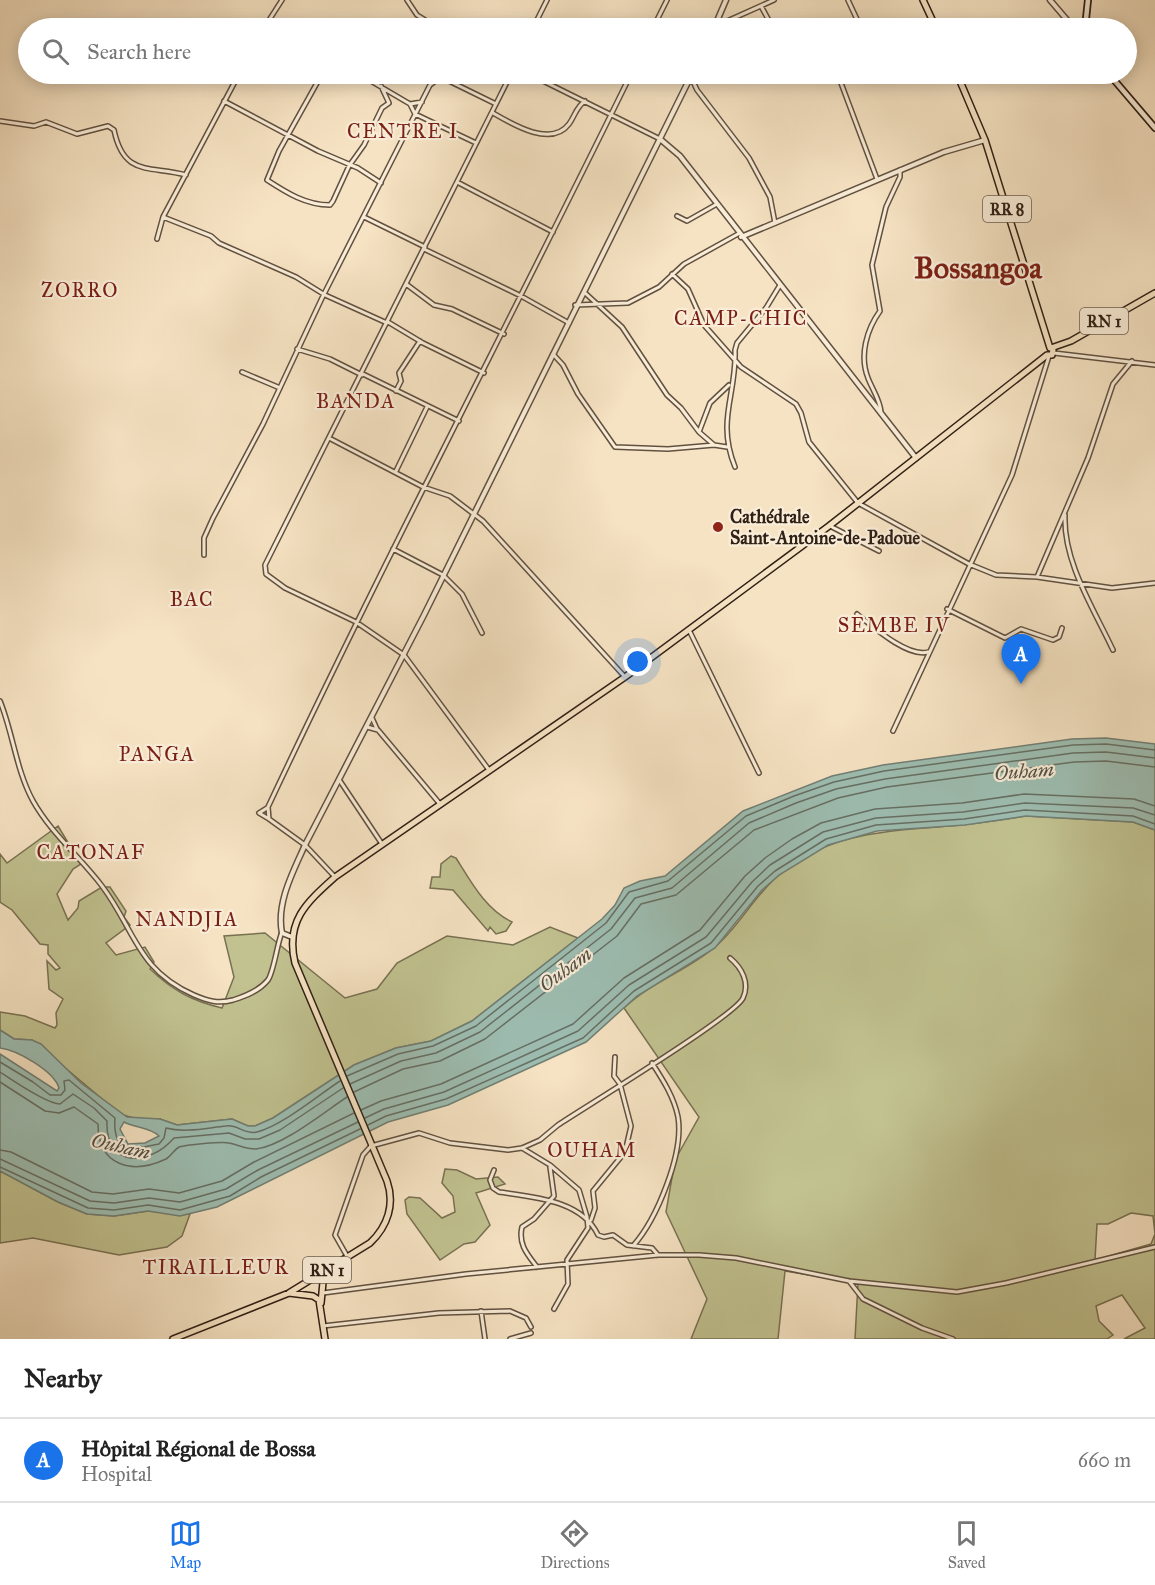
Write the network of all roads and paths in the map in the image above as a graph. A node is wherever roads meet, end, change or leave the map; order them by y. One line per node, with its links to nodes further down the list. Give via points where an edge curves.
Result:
1 (282, 0): 12 (street)
2 (407, 0): 13 (street)
3 (547, 0): 14 (street)
4 (667, 0): 15 (street)
5 (726, 0): 16 (street)
6 (774, 0): 11 (street)
7 (848, 0): 19 (street)
8 (923, 0): 20 (main road)
9 (1050, 0): 21 (street)
10 (1088, 0): 22 (main road)
11 (762, 6): 17 (street); 18 (street)
12 (270, 18)
13 (422, 18)
14 (538, 18)
15 (658, 18)
16 (719, 18)
17 (735, 18)
18 (768, 18)
19 (856, 18)
20 (931, 18)
21 (1065, 18)
22 (1086, 18)
23 (233, 84): 37 (street)
24 (317, 84): 47 (street)
25 (377, 84): 36 (street)
26 (431, 84): 39 (street)
27 (455, 84): 41 (street)
28 (506, 84): 41 (street)
29 (550, 84): 38 (street)
30 (626, 84): 44 (street)
31 (687, 84): 48 (street)
32 (695, 84): 61 (street, via 749,158 770,197)
33 (841, 84): 54 (street)
34 (961, 84): 49 (main road, RR 8)
35 (1118, 84): 46 (main road)
36 (381, 86): 40 (street); 51 (street, via 389,103 382,108)
37 (224, 101): 47 (street); 53 (street)
38 (585, 101): 42 (street, via 578,106 569,125 558,133 534,135); 44 (street)
39 (423, 102): 40 (street); 43 (street)
40 (410, 104): 43 (street)
41 (496, 104): 42 (street)
42 (492, 112): 50 (street)
43 (415, 114): 50 (street); 56 (street)
44 (611, 114): 48 (street); 62 (street)
45 (0, 121): 53 (street, via 34,126 46,122 77,135 108,126 114,130 124,158 155,172)
46 (1155, 128)
47 (289, 135): 51 (street); 51 (street, via 267,180 298,198 330,205)
48 (660, 139): 57 (street, via 680,156); 69 (street)
49 (985, 140): 52 (street); 80 (main road, RR 8)
50 (476, 143): 55 (street)
51 (349, 166): 56 (street)
52 (900, 170): 54 (street); 92 (street, via 872,265 880,311 869,326 865,346 866,375)
53 (186, 175): 59 (street)
54 (877, 179): 61 (street)
55 (458, 182): 62 (street); 65 (street)
56 (381, 183): 60 (street)
57 (717, 204): 58 (street, via 687,221); 63 (street)
58 (677, 216)
59 (164, 217): 64 (street); 71 (street, via 296,277)
60 (364, 217): 65 (street); 71 (street)
61 (776, 224): 63 (street)
62 (553, 232): 72 (street)
63 (740, 236): 66 (street); 68 (street)
64 (157, 239)
65 (424, 248): 67 (street); 72 (street)
66 (672, 274): 74 (street, via 659,287 628,303); 82 (street, via 688,289 704,325)
67 (406, 284): 75 (street); 77 (street, via 434,305 452,309)
68 (780, 285): 82 (street, via 737,343); 92 (street)
69 (584, 292): 73 (street); 74 (street)
70 (1155, 293): 80 (main road, RN 1)
71 (325, 295): 75 (street); 79 (street)
72 (522, 296): 76 (street); 77 (street)
73 (575, 305): 74 (street); 76 (street)
74 (599, 306): 94 (street, via 622,327 667,395)
75 (388, 322): 78 (street); 87 (street)
76 (568, 323): 81 (street)
77 (504, 334): 86 (street)
78 (420, 342): 86 (street); 90 (street, via 399,374)
79 (297, 349): 87 (street); 89 (street)
80 (1051, 352): 83 (street); 98 (main road, RN 1); 109 (street, via 1012,475)
81 (553, 354): 96 (street, via 615,447 668,449); 104 (street)
82 (735, 360): 88 (street); 102 (street, via 796,404 808,442)
83 (1132, 361): 84 (street); 103 (street, via 1113,384)
84 (1155, 364)
85 (242, 372): 89 (street)
86 (484, 373): 93 (street)
87 (362, 375): 90 (street); 95 (street)
88 (730, 384): 94 (street, via 710,403); 97 (street)
89 (280, 388): 108 (street, via 213,518 204,538)
90 (396, 391): 91 (street)
91 (427, 407): 93 (street); 100 (street)
92 (881, 413): 98 (street)
93 (459, 421): 101 (street)
94 (699, 432): 96 (street)
95 (329, 438): 100 (street); 116 (street, via 265,565 266,574 285,588)
96 (714, 445): 97 (street)
97 (727, 447): 99 (street)
98 (916, 458): 102 (main road, RN 1)
99 (735, 467)
100 (396, 471): 101 (street)
101 (423, 487): 104 (street, via 450,496); 106 (street)
102 (858, 503): 105 (main road, RN 1); 109 (street)
103 (1066, 513): 111 (street); 113 (street, via 1066,535)
104 (473, 516): 110 (street); 123 (street, via 508,546)
105 (829, 526): 107 (street); 118 (main road, RN 1)
106 (393, 549): 110 (street); 116 (street)
107 (879, 551)
108 (204, 555)
109 (969, 564): 111 (street, via 996,575); 114 (street)
110 (443, 575): 119 (street, via 462,594); 122 (street)
111 (1037, 577): 113 (street)
112 (1155, 583): 113 (street, via 1125,588)
113 (1082, 584): 120 (street)
114 (947, 609): 117 (street, via 1005,638 1021,629 1053,640); 121 (street)
115 (857, 614): 121 (street, via 894,642 922,654)
116 (356, 622): 122 (street); 133 (street)
117 (1062, 628)
118 (689, 630): 123 (main road, RN 1); 130 (street)
119 (482, 633)
120 (1113, 650)
121 (928, 652): 128 (street)
122 (404, 655): 125 (street); 129 (street)
123 (625, 677): 129 (main road, RN 1)
124 (0, 701): 138 (street, via 22,778 33,801 102,887 155,971 171,985 208,1001 223,1003 249,996 269,979)
125 (372, 718): 126 (street); 127 (street)
126 (367, 727): 127 (street); 131 (street)
127 (378, 730): 132 (street)
128 (893, 731)
129 (489, 770): 132 (main road, RN 1)
130 (759, 773)
131 (340, 781): 135 (street); 136 (street)
132 (440, 804): 136 (main road, RN 1)
133 (268, 807): 134 (street); 134 (street, via 259,813)
134 (269, 819): 135 (street)
135 (305, 845): 137 (street); 138 (street, via 282,907)
136 (383, 845): 137 (main road, RN 1)
137 (335, 877): 139 (main road, RN 1, via 304,908)
138 (282, 932): 139 (street)
139 (292, 936): 144 (main road, RN 1, via 295,963)
140 (730, 958): 142 (street, via 744,974 743,1000 714,1024)
141 (615, 1057): 143 (street, via 614,1076)
142 (652, 1063): 143 (street); 151 (street, via 674,1104 679,1133 663,1194)
143 (620, 1084): 145 (street, via 540,1140); 150 (street, via 631,1126 625,1152 593,1191 595,1208)
144 (371, 1146): 145 (street, via 419,1133 450,1143); 154 (street, via 363,1155 335,1235); 154 (main road, RN 1, via 390,1190 389,1214 379,1235)
145 (522, 1148): 146 (street)
146 (550, 1165): 148 (street); 149 (street, via 579,1190)
147 (494, 1170): 148 (street, via 490,1180 499,1192)
148 (552, 1200): 149 (street); 156 (street, via 522,1227 523,1248)
149 (587, 1217): 150 (street); 155 (street, via 588,1228)
150 (591, 1221): 151 (street, via 598,1235 614,1235)
151 (633, 1246): 153 (street, via 652,1248)
152 (1155, 1247): 158 (street, via 957,1292)
153 (658, 1255): 155 (street); 158 (street, via 736,1258)
154 (348, 1257): 157 (main road, RN 1)
155 (568, 1264): 156 (street); 162 (street, via 568,1284)
156 (537, 1267): 160 (street)
157 (324, 1272): 159 (main road, RN 1); 160 (main road)
158 (849, 1281): 171 (street, via 863,1299)
159 (289, 1293): 161 (main road, via 313,1296); 167 (main road, RN 1)
160 (321, 1294): 161 (main road)
161 (321, 1304): 164 (main road)
162 (554, 1309)
163 (481, 1311): 164 (street); 165 (street, via 510,1311 526,1318); 169 (street)
164 (323, 1326): 168 (main road)
165 (531, 1327)
166 (531, 1333): 170 (street)
167 (173, 1339)
168 (325, 1339)
169 (485, 1339)
170 (510, 1339)
171 (953, 1339)

